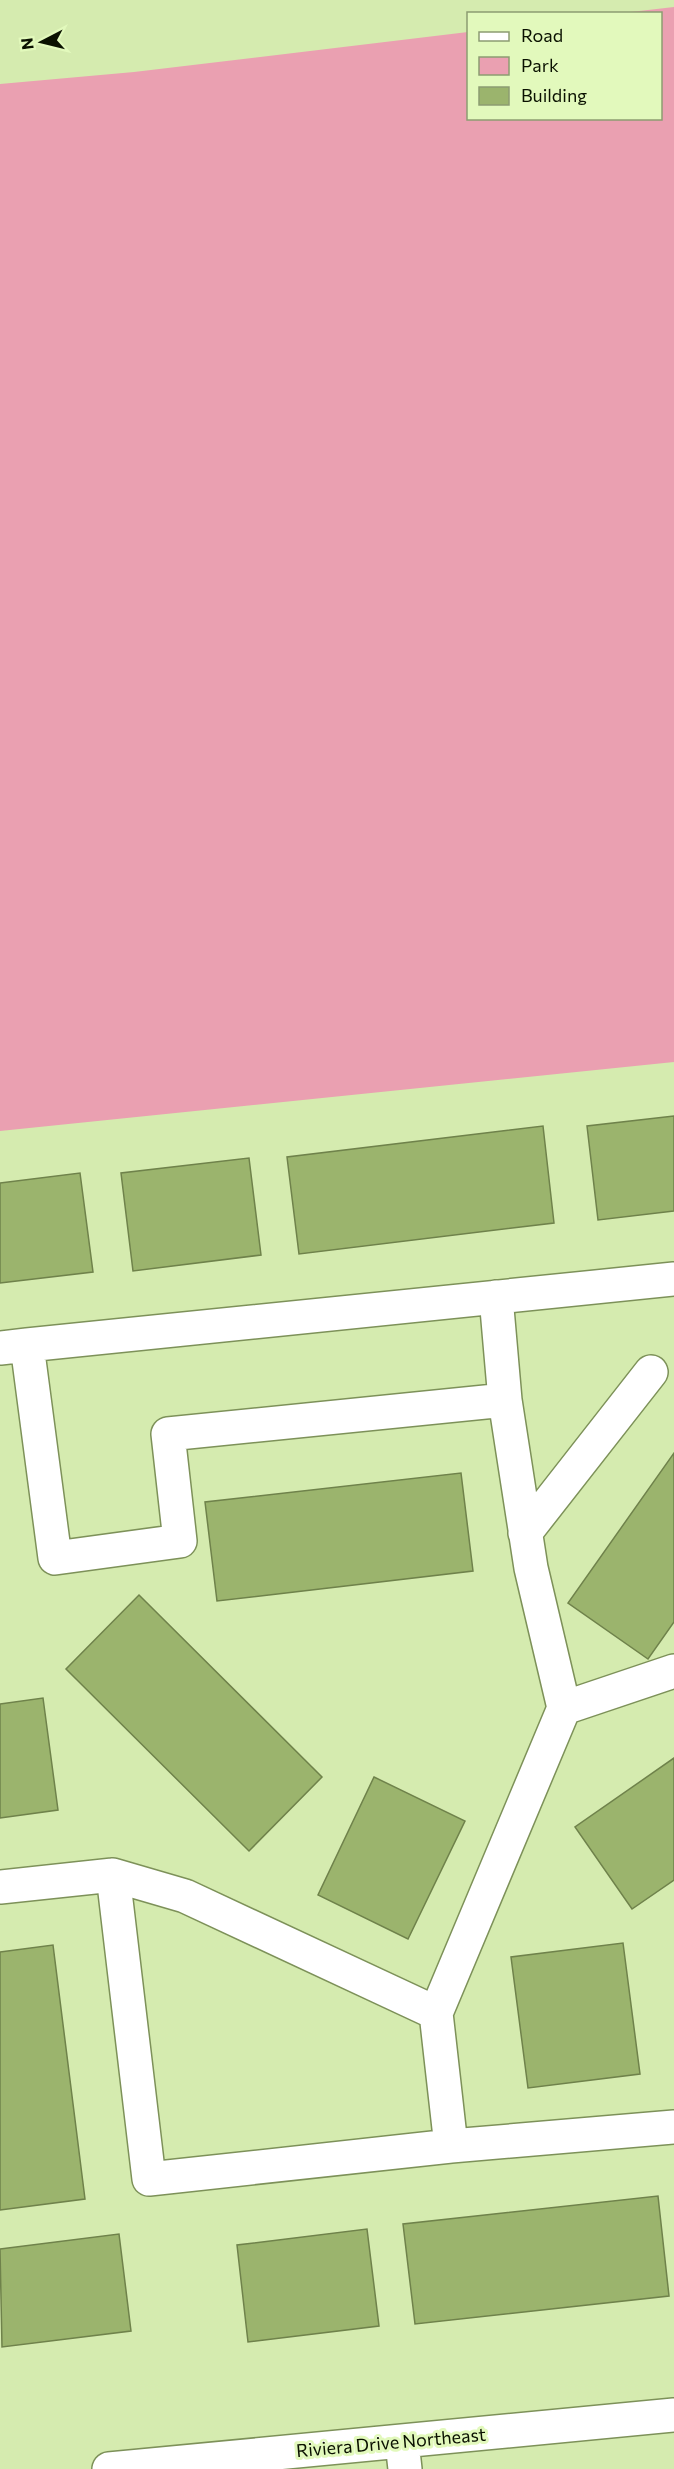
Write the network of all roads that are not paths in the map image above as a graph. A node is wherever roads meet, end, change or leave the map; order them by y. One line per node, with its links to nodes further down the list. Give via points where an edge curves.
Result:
1 (674, 1279): 2 (street)
2 (496, 1297): 3 (street); 5 (street)
3 (14, 1346): 5 (street, via 55,1558 180,1541 168,1434)
4 (651, 1372): 6 (street)
5 (505, 1400): 6 (street)
6 (525, 1533): 8 (street)
7 (674, 1671): 8 (street)
8 (564, 1708): 11 (street)
9 (114, 1875): 10 (street); 11 (street, via 186,1896); 13 (street, via 148,2179)
10 (0, 1887)
11 (436, 2013): 13 (street)
12 (674, 2127): 13 (street)
13 (451, 2146)
14 (674, 2415): 15 (street, Riviera Drive Northeast)
15 (404, 2455): 16 (street, Riviera Drive Northeast)
16 (109, 2469)

